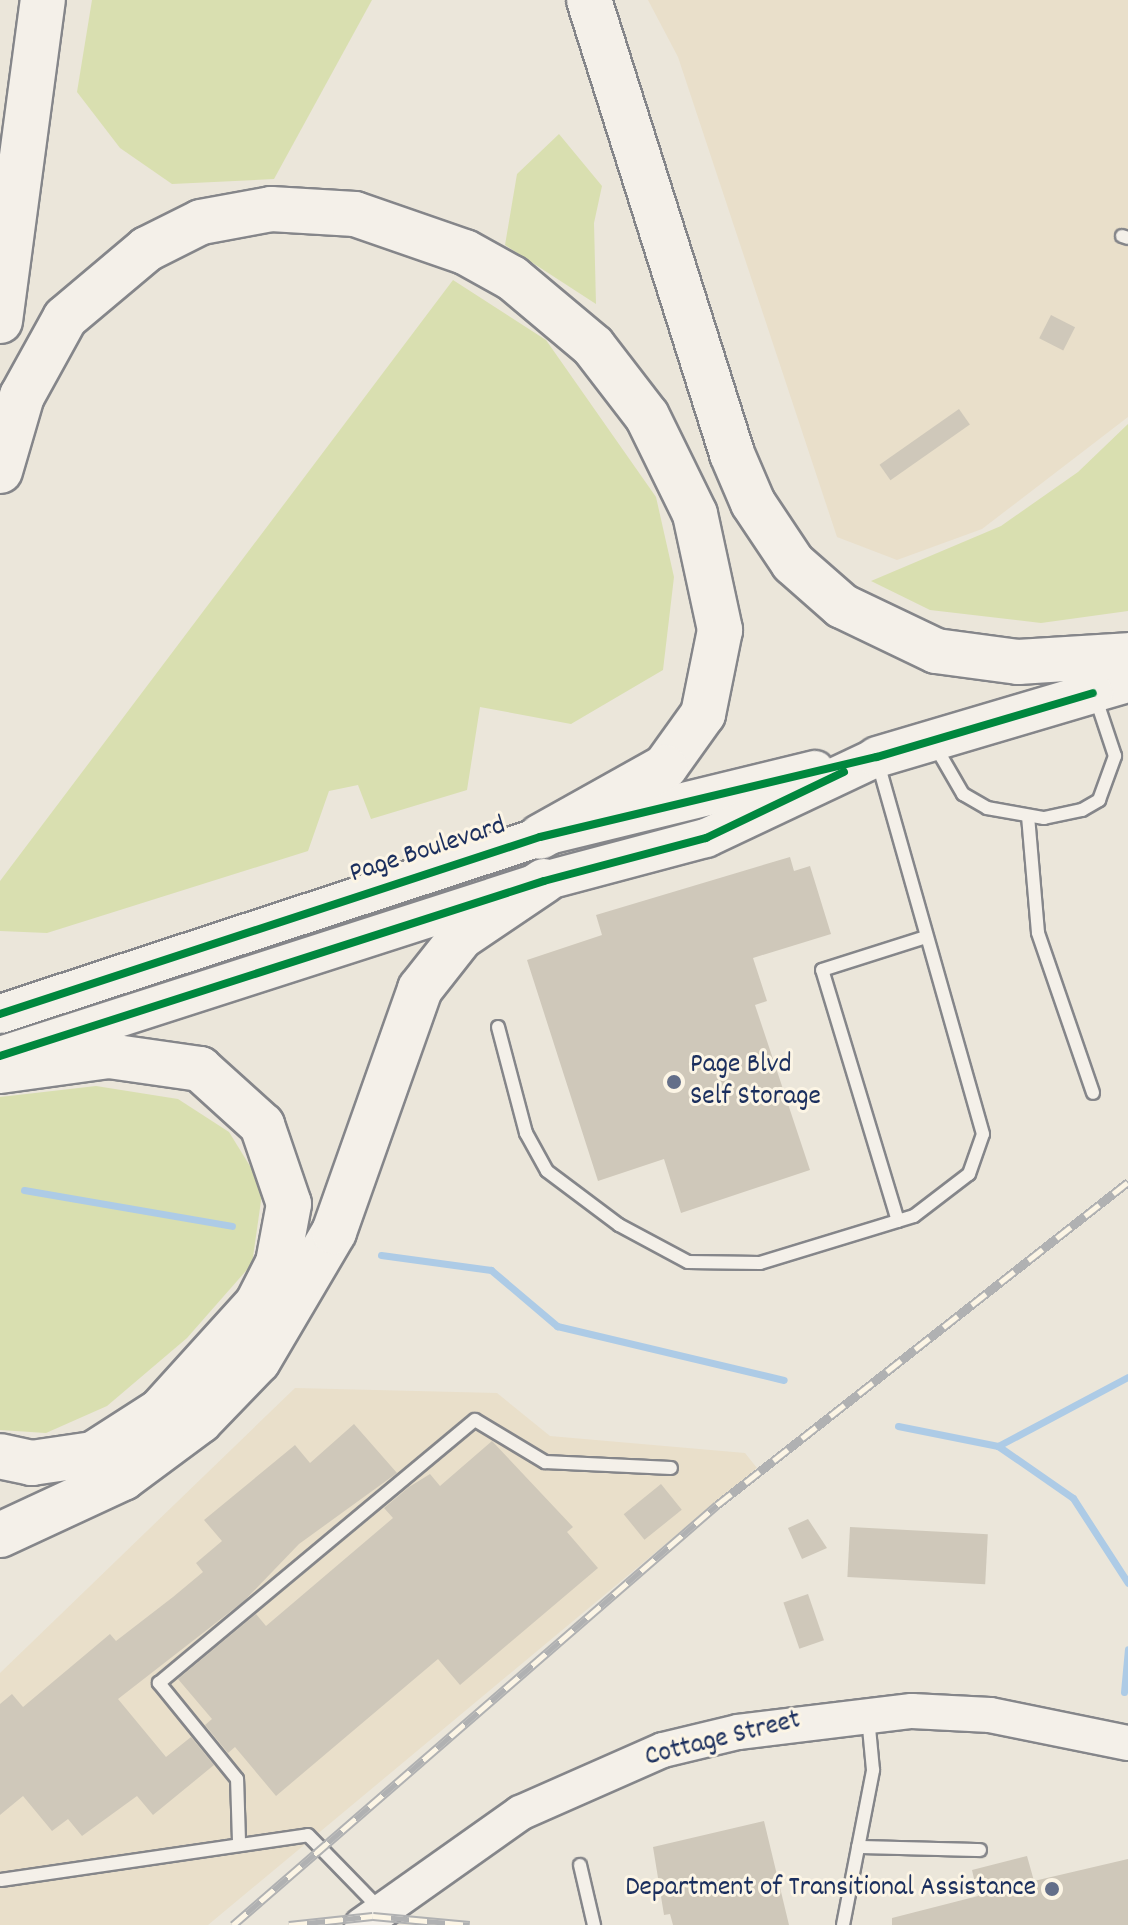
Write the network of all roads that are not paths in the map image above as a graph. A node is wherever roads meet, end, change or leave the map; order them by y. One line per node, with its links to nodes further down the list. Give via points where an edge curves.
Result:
1 (43, 0): 3 (highway)
2 (589, 0): 5 (highway, via 732,454 753,503 793,563 851,612 936,651 1018,662)
3 (0, 321)
4 (0, 471): 10 (highway, via 22,396 65,318 140,253 201,222 271,209 355,214 465,252 512,278 593,346 647,416 695,514 720,630 703,714 665,767)
5 (1128, 655)
6 (1111, 688): 7 (highway, Page Boulevard); 9 (lane, via 1115,756 1099,800 1082,810)
7 (933, 741): 8 (highway, Page Boulevard); 9 (lane, via 963,794)
8 (877, 757): 10 (main road, Page Boulevard); 11 (main road, Page Boulevard, via 706,838); 12 (lane)
9 (1028, 816): 17 (lane, via 1038,933)
10 (540, 837): 13 (main road, Page Boulevard)
11 (544, 881): 15 (main road, Page Boulevard); 21 (highway, via 461,937 420,989 334,1232 258,1361 200,1421 123,1478)
12 (926, 937): 18 (lane, via 983,1134 969,1174); 18 (lane, via 822,970)
13 (0, 1014)
14 (498, 1027): 18 (lane, via 526,1133 547,1171 619,1225 688,1262 760,1263)
15 (0, 1056)
16 (0, 1071): 19 (highway, via 109,1056 200,1069 262,1125 289,1204 278,1263 257,1304 160,1411 93,1454 32,1463)
17 (1093, 1093)
18 (898, 1221)
19 (0, 1456)
20 (671, 1468): 24 (lane, via 545,1462 475,1420 159,1683 237,1779)
21 (0, 1535)
22 (868, 1714): 23 (main road, Cottage Street, via 990,1715); 25 (lane, via 873,1770); 29 (main road, Cottage Street, via 738,1732 587,1779 464,1848)
23 (1128, 1743)
24 (239, 1841): 28 (lane); 29 (lane, via 308,1835)
25 (858, 1847): 26 (lane); 31 (lane)
26 (980, 1850)
27 (580, 1865): 30 (lane)
28 (1, 1880)
29 (371, 1917)
30 (594, 1925)
31 (843, 1925)

